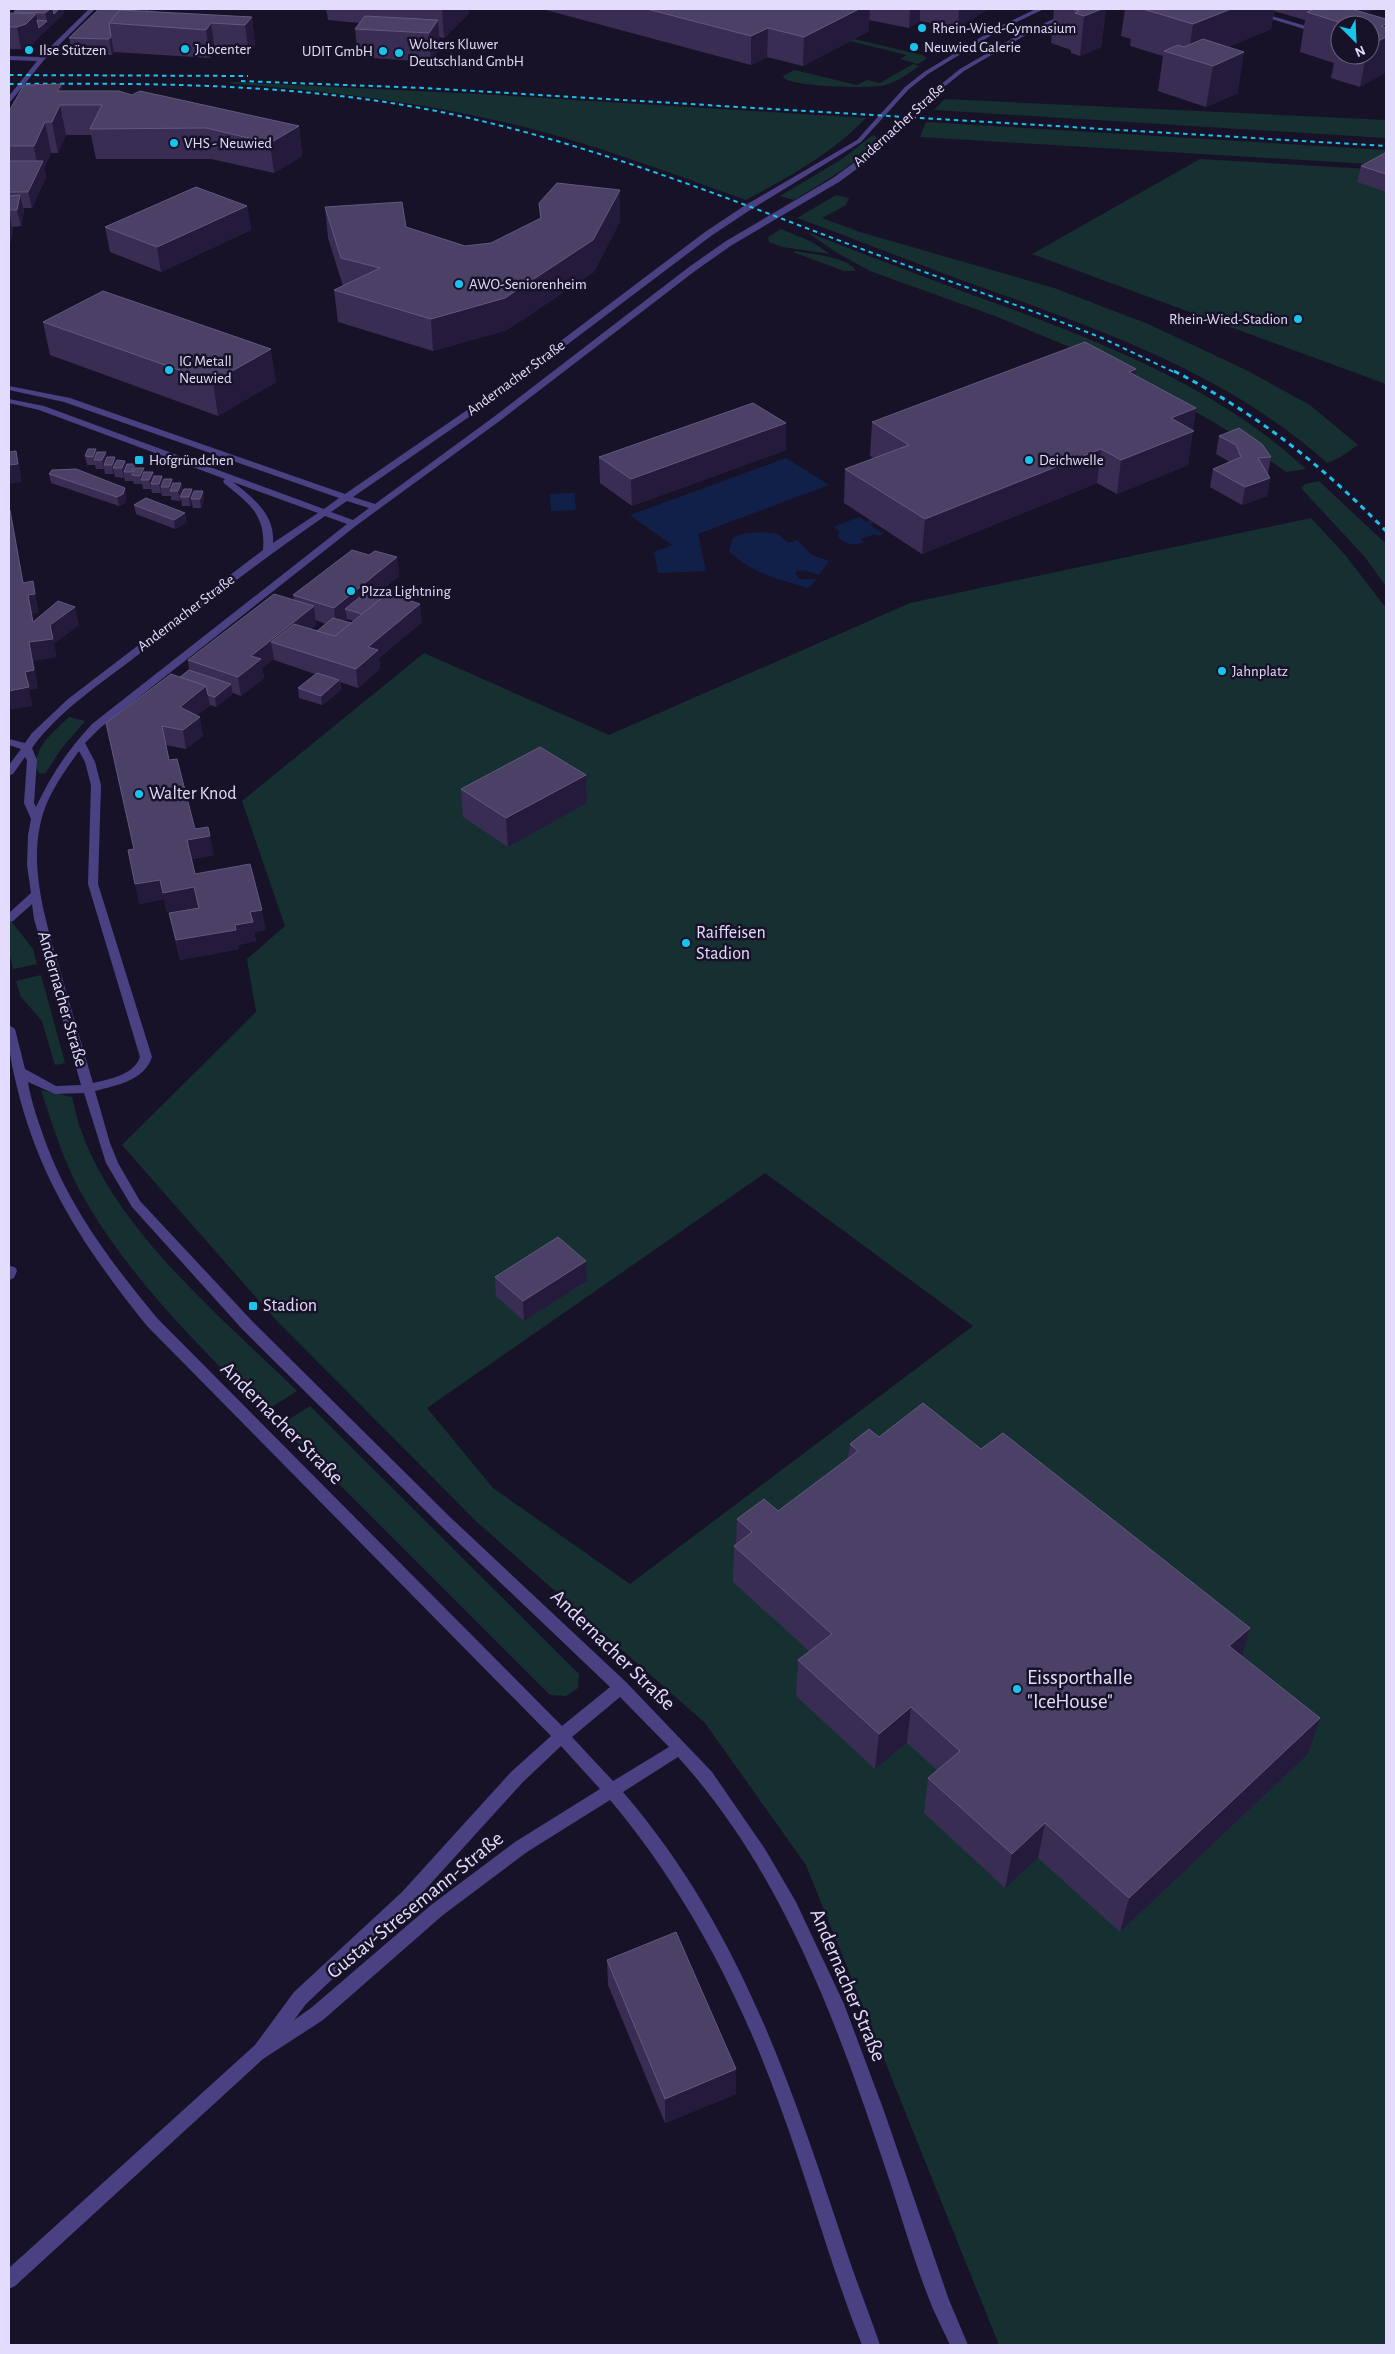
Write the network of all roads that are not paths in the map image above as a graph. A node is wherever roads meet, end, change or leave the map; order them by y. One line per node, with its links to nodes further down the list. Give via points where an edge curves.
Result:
1 (92, 9): 7 (street)
2 (1041, 9): 13 (street, Andernacher Straße, via 998,29 926,72 859,141 708,234 492,397)
3 (1081, 9): 14 (street, Andernacher Straße, via 1022,35 962,70 917,106 866,158 692,269)
4 (1242, 9): 5 (street)
5 (1330, 35)
6 (9, 58): 7 (street)
7 (42, 59): 8 (street)
8 (11, 92): 9 (street)
9 (9, 100)
10 (9, 388): 13 (street, via 32,390 86,407)
11 (9, 401): 12 (street, via 41,408)
12 (219, 474): 15 (street); 17 (street, via 263,515 268,529)
13 (344, 497): 14 (street); 15 (street, Andernacher Straße)
14 (376, 507): 16 (street, Andernacher Straße)
15 (322, 513): 16 (street); 17 (street, Andernacher Straße)
16 (354, 523): 19 (street, Andernacher Straße, via 128,700)
17 (268, 551): 20 (street, Andernacher Straße, via 100,678 63,709)
18 (9, 742): 20 (street)
19 (80, 743): 22 (street, Andernacher Straße, via 55,777); 27 (street, Andernacher Straße, via 90,762 96,785 94,884 146,1057 137,1072 128,1077)
20 (26, 747): 21 (street, Andernacher Straße); 22 (street, via 32,760 29,803)
21 (9, 772)
22 (36, 819): 23 (street, Andernacher Straße, via 32,850)
23 (35, 895): 24 (street); 27 (street, Andernacher Straße)
24 (9, 919)
25 (9, 1029): 26 (street, Andernacher Straße)
26 (20, 1072): 27 (street, Andernacher Straße, via 56,1090); 29 (street, Andernacher Straße, via 36,1130 54,1177 84,1233 115,1277 152,1322)
27 (87, 1087): 28 (street, Andernacher Straße, via 112,1164 150,1221 248,1326 445,1521)
28 (621, 1687): 29 (street, Gustav-Stresemann-Straße); 30 (street, Andernacher Straße)
29 (560, 1736): 31 (street, Andernacher Straße); 32 (street, Gustav-Stresemann-Straße, via 517,1777 408,1897 300,1998)
30 (680, 1748): 31 (street, Gustav-Stresemann-Straße); 35 (street, Andernacher Straße, via 716,1791 759,1854 815,1957 856,2058 940,2302)
31 (611, 1791): 32 (street, Gustav-Stresemann-Straße, via 480,1876 317,2014); 34 (street, Andernacher Straße, via 642,1828 697,1908 749,2009 789,2106)
32 (257, 2053): 33 (street, Gustav-Stresemann-Straße)
33 (9, 2280)
34 (871, 2345)
35 (959, 2345)

